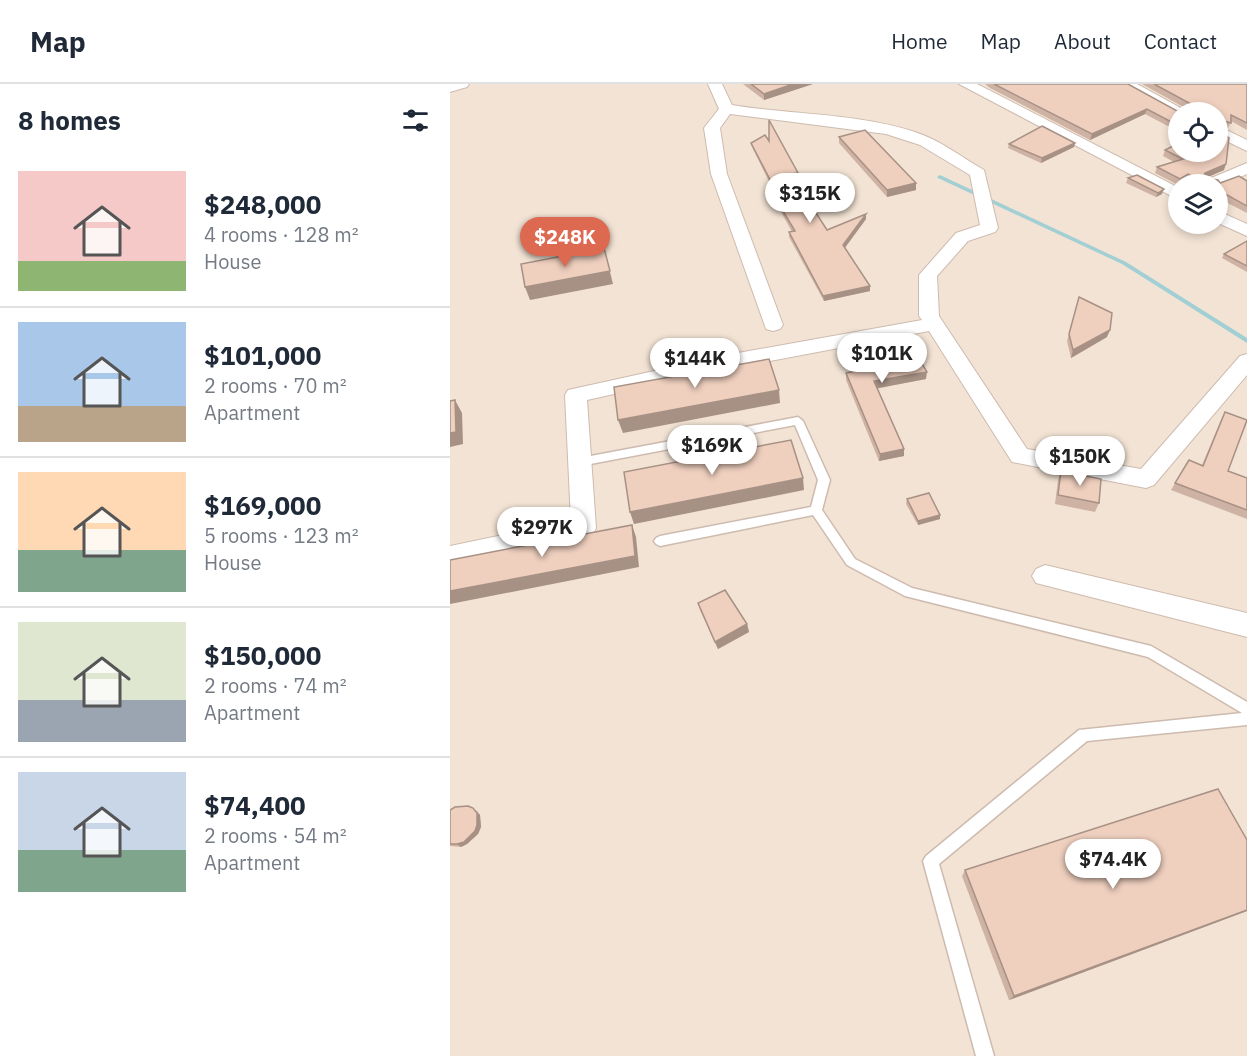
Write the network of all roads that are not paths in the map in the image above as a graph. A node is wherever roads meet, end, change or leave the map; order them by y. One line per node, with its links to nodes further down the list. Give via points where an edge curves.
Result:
1 (462, 84): 5 (street)
2 (715, 84): 7 (street)
3 (966, 84): 12 (street)
4 (1126, 84): 6 (street)
5 (450, 88)
6 (1168, 105)
7 (726, 110): 15 (street, via 838,121 911,135 978,173 989,228 962,237 928,275 928,316); 16 (street, via 712,128 719,174)
8 (1228, 136): 9 (street)
9 (1247, 146)
10 (1247, 168): 11 (street)
11 (1228, 176)
12 (1168, 189)
13 (1228, 221): 14 (street)
14 (1247, 231)
15 (934, 324): 17 (street, via 1020,456 1146,479); 18 (street, via 576,395)
16 (773, 325)
17 (1247, 361)
18 (580, 462): 19 (lane, via 798,421 824,480); 21 (street, via 584,528)
19 (816, 510): 20 (lane); 24 (lane, via 851,562 909,592 1151,652)
20 (660, 541)
21 (450, 556)
22 (1045, 576): 23 (street)
23 (1247, 625)
24 (1247, 709)
25 (1247, 718): 26 (lane, via 1084,735 931,861)
26 (985, 1056)

